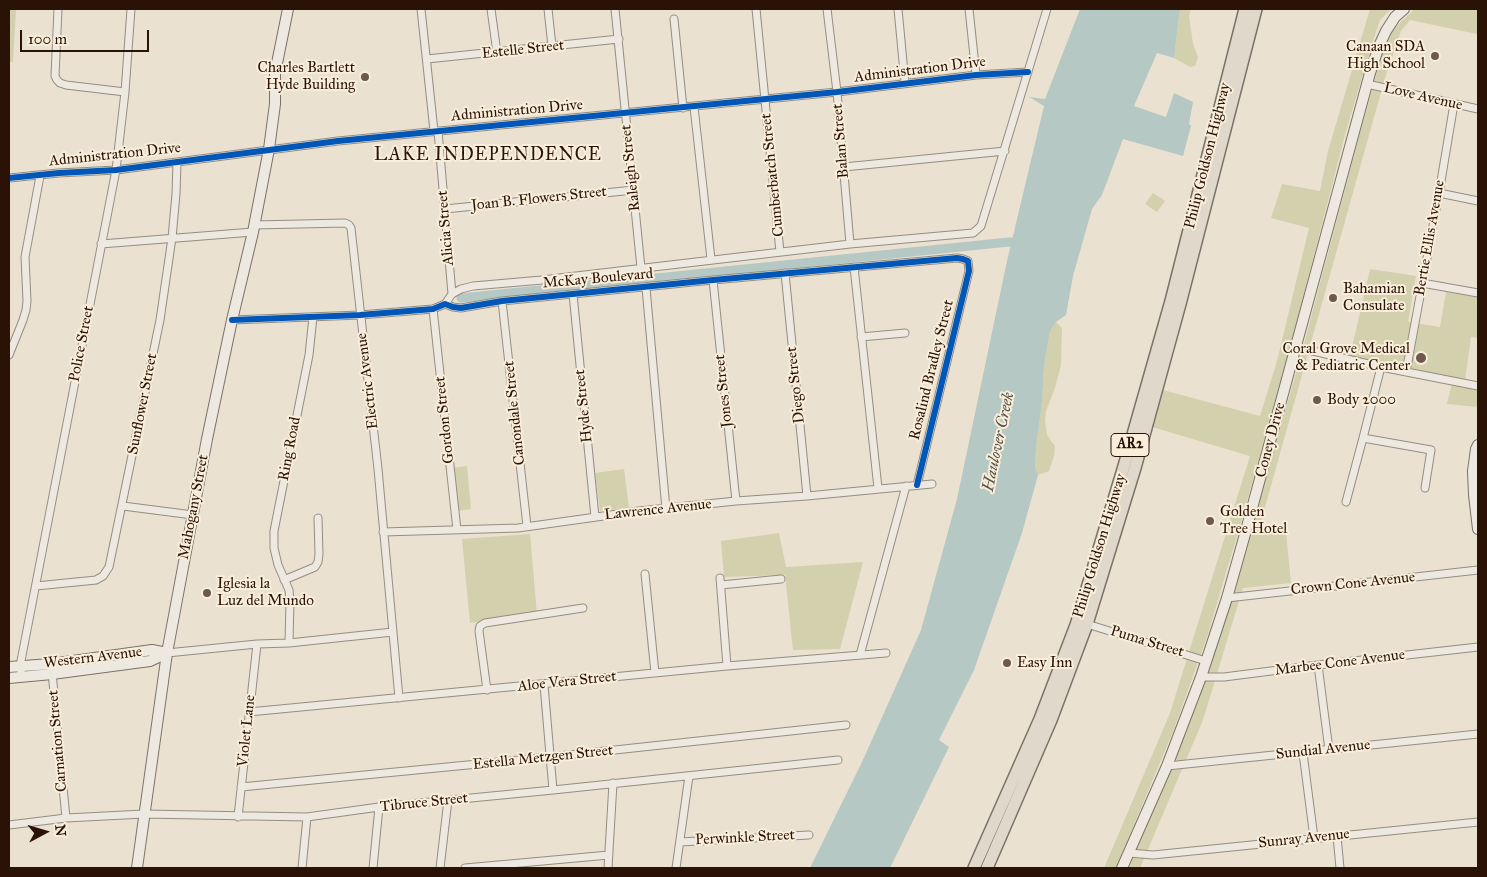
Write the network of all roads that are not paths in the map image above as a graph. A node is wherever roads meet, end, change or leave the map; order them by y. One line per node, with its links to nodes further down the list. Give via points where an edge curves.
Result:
1 (58, 9): 25 (street, via 57,80)
2 (131, 9): 25 (street, Police Street)
3 (288, 9): 34 (street, Mahogany Street, via 275,73)
4 (421, 9): 20 (street, Alicia Street)
5 (491, 9): 19 (street)
6 (548, 9): 18 (street)
7 (615, 9): 17 (street, Raleigh Street)
8 (756, 9): 27 (street, Cumberbatch Street)
9 (827, 9): 26 (street, Balan Street)
10 (898, 9): 23 (street)
11 (969, 9): 22 (street)
12 (1245, 9): 154 (main road, Philip Goldson Highway / AR2, via 1171,301 1076,625 1036,728)
13 (1256, 9): 100 (main road, Philip Goldson Highway / AR2, via 1180,304)
14 (1404, 9): 24 (street, Coney Drive, via 1386,30)
15 (1046, 10): 21 (street)
16 (674, 19): 30 (street)
17 (619, 40): 18 (street, Estelle Street); 32 (street, Raleigh Street)
18 (552, 46): 19 (street, Estelle Street)
19 (496, 53): 20 (street, Estelle Street)
20 (427, 59): 33 (street, Alicia Street)
21 (1028, 72): 22 (street, Administration Drive); 35 (street)
22 (976, 75): 23 (street, Administration Drive)
23 (906, 83): 26 (street, Administration Drive)
24 (1367, 84): 28 (street, Love Avenue); 69 (street, Coney Drive)
25 (125, 92): 38 (street, Police Street)
26 (837, 92): 27 (street, Administration Drive); 37 (street, Balan Street)
27 (765, 98): 29 (street, Administration Drive); 49 (street, Cumberbatch Street)
28 (1454, 104): 31 (street, Love Avenue); 42 (street, Bertie Ellis Avenue)
29 (694, 107): 30 (street, Administration Drive); 50 (street)
30 (683, 108): 32 (street, Administration Drive)
31 (1478, 109)
32 (625, 114): 33 (street, Administration Drive); 41 (street, Raleigh Street)
33 (436, 131): 34 (street, Administration Drive); 44 (street, Alicia Street)
34 (269, 150): 36 (street, Administration Drive); 45 (street, Mahogany Street)
35 (1004, 151): 37 (street); 48 (street, McKay Boulevard, via 978,230)
36 (177, 162): 38 (street, Administration Drive); 46 (street, Sunflower Street)
37 (844, 167): 48 (street, Balan Street)
38 (116, 170): 39 (street, Administration Drive); 47 (street, Police Street)
39 (40, 176): 40 (street, Administration Drive); 70 (street, via 26,257 26,310)
40 (9, 178)
41 (634, 190): 44 (street, Joan B. Flowers Street); 53 (street, Raleigh Street)
42 (1439, 193): 43 (street); 56 (street, Bertie Ellis Avenue)
43 (1478, 201)
44 (444, 209): 59 (street, Alicia Street)
45 (254, 228): 46 (street, Electric Avenue); 64 (street, Electric Avenue, via 350,225); 66 (street, Mahogany Street)
46 (172, 238): 47 (street, Electric Avenue); 84 (street, Sunflower Street, via 160,320)
47 (101, 244): 97 (street, Police Street)
48 (850, 244): 49 (street, McKay Boulevard)
49 (780, 252): 50 (street, McKay Boulevard)
50 (711, 259): 53 (street, McKay Boulevard)
51 (968, 261): 52 (street, McKay Boulevard, via 956,258); 77 (street, Rosalind Bradley Street, via 969,271)
52 (854, 267): 54 (street, McKay Boulevard); 68 (street)
53 (642, 268): 59 (street, McKay Boulevard, via 473,286)
54 (785, 273): 55 (street, McKay Boulevard); 81 (street, Diego Street)
55 (713, 280): 57 (street, McKay Boulevard); 82 (street, Jones Street)
56 (1422, 283): 58 (street); 72 (street, Bertie Ellis Avenue)
57 (646, 288): 60 (street, McKay Boulevard); 85 (street)
58 (1478, 293)
59 (452, 294): 62 (street)
60 (573, 294): 61 (street, McKay Boulevard); 87 (street, Hyde Street)
61 (502, 301): 62 (street, McKay Boulevard, via 461,308); 89 (street, Canondale Street)
62 (445, 304): 63 (street, McKay Boulevard)
63 (433, 309): 64 (street, McKay Boulevard); 91 (street, Gordon Street)
64 (360, 315): 65 (street, McKay Boulevard); 92 (street, Electric Avenue)
65 (313, 317): 66 (street, McKay Boulevard); 96 (street, Ring Road, via 309,355 274,531 274,548)
66 (232, 320): 86 (street, Mahogany Street)
67 (905, 333): 68 (street)
68 (862, 337): 79 (street)
69 (1296, 347): 71 (street); 98 (street, Coney Drive)
70 (9, 354)
71 (1381, 367): 72 (street); 74 (street)
72 (1406, 372): 73 (street)
73 (1478, 386)
74 (1364, 438): 80 (street, via 1430,450); 83 (street)
75 (1478, 444): 90 (street, via 1473,471)
76 (932, 484): 77 (street, Lawrence Avenue)
77 (917, 485): 78 (street, Lawrence Avenue)
78 (906, 486): 79 (street, Lawrence Avenue); 107 (street)
79 (878, 488): 81 (street, Lawrence Avenue)
80 (1425, 488)
81 (807, 496): 82 (street, Lawrence Avenue)
82 (736, 501): 85 (street, Lawrence Avenue)
83 (1346, 502)
84 (123, 506): 86 (street); 97 (street, Sunflower Street, via 109,567 103,576 96,580)
85 (666, 509): 87 (street, Lawrence Avenue)
86 (193, 515): 105 (street, Mahogany Street)
87 (595, 517): 89 (street, Lawrence Avenue)
88 (318, 518): 96 (street, via 318,562 314,567)
89 (527, 526): 91 (street, Lawrence Avenue)
90 (1478, 529)
91 (457, 530): 92 (street, Lawrence Avenue)
92 (383, 532): 101 (street, Electric Avenue)
93 (1478, 570): 98 (street, Crown Cone Avenue)
94 (646, 574): 114 (street)
95 (782, 579): 111 (street, via 721,581)
96 (284, 580): 102 (street, Ring Road, via 290,601)
97 (36, 586): 110 (street, Police Street)
98 (1227, 598): 108 (street, Coney Drive)
99 (584, 608): 119 (street, via 480,626)
100 (1088, 624): 108 (street, Puma Street); 155 (main road, Philip Goldson Highway / AR2)
101 (393, 632): 102 (street); 120 (street, Electric Avenue)
102 (289, 643): 103 (street)
103 (257, 644): 105 (street); 121 (street, Violet Lane)
104 (1478, 647): 109 (street, Marbee Cone Avenue)
105 (167, 653): 113 (street, Western Avenue, via 152,650); 135 (street, Mahogany Street)
106 (886, 653): 107 (street, Aloe Vera Street)
107 (860, 655): 111 (street, Aloe Vera Street)
108 (1206, 660): 115 (street, Coney Drive)
109 (1318, 665): 115 (street, Marbee Cone Avenue, via 1224,678); 124 (street)
110 (20, 666): 112 (street, Western Avenue); 113 (street, Western Avenue); 116 (street, Police Street)
111 (728, 666): 114 (street, Aloe Vera Street)
112 (9, 667)
113 (52, 669): 116 (street, Western Avenue); 138 (street, Carnation Street)
114 (655, 673): 118 (street, Aloe Vera Street)
115 (1201, 676): 128 (street, Coney Drive)
116 (22, 677): 117 (street, Western Avenue)
117 (9, 678)
118 (544, 685): 119 (street, Aloe Vera Street); 126 (street)
119 (487, 690): 120 (street, Aloe Vera Street)
120 (399, 698): 121 (street, Aloe Vera Street)
121 (249, 712): 131 (street, Violet Lane)
122 (846, 725): 126 (street, Estella Metzgen Street)
123 (1478, 734): 124 (street, Sundial Avenue)
124 (1329, 750): 125 (street, Sundial Avenue)
125 (1303, 753): 128 (street, Sundial Avenue); 143 (street)
126 (550, 757): 131 (street, Estella Metzgen Street); 132 (street)
127 (838, 760): 129 (street, Tibruce Street)
128 (1167, 766): 145 (street, Coney Drive)
129 (689, 776): 130 (street, Tibruce Street); 144 (street)
130 (613, 783): 132 (street, Tibruce Street); 146 (street)
131 (241, 788): 136 (street, Violet Lane)
132 (553, 790): 133 (street, Tibruce Street)
133 (448, 800): 134 (street, Tibruce Street); 150 (street)
134 (379, 807): 137 (street, Tibruce Street); 149 (street)
135 (144, 814): 136 (street, Tibruce Street); 138 (street, Tibruce Street); 147 (street, Mahogany Street)
136 (238, 817): 137 (street, Tibruce Street)
137 (307, 817): 148 (street)
138 (66, 818): 140 (street, Tibruce Street)
139 (1478, 822): 142 (street, Sunray Avenue)
140 (9, 824)
141 (809, 835): 144 (street, Perwinkle Street)
142 (1337, 836): 143 (street, Sunray Avenue); 157 (street)
143 (1314, 838): 145 (street, Sunray Avenue, via 1148,856)
144 (680, 842): 153 (street)
145 (1129, 853): 156 (street, Coney Drive)
146 (609, 855): 151 (street); 152 (street)
147 (137, 868)
148 (302, 868)
149 (373, 868)
150 (440, 868)
151 (465, 868)
152 (608, 868)
153 (676, 868)
154 (974, 868)
155 (988, 868)
156 (1122, 868)
157 (1340, 868)

